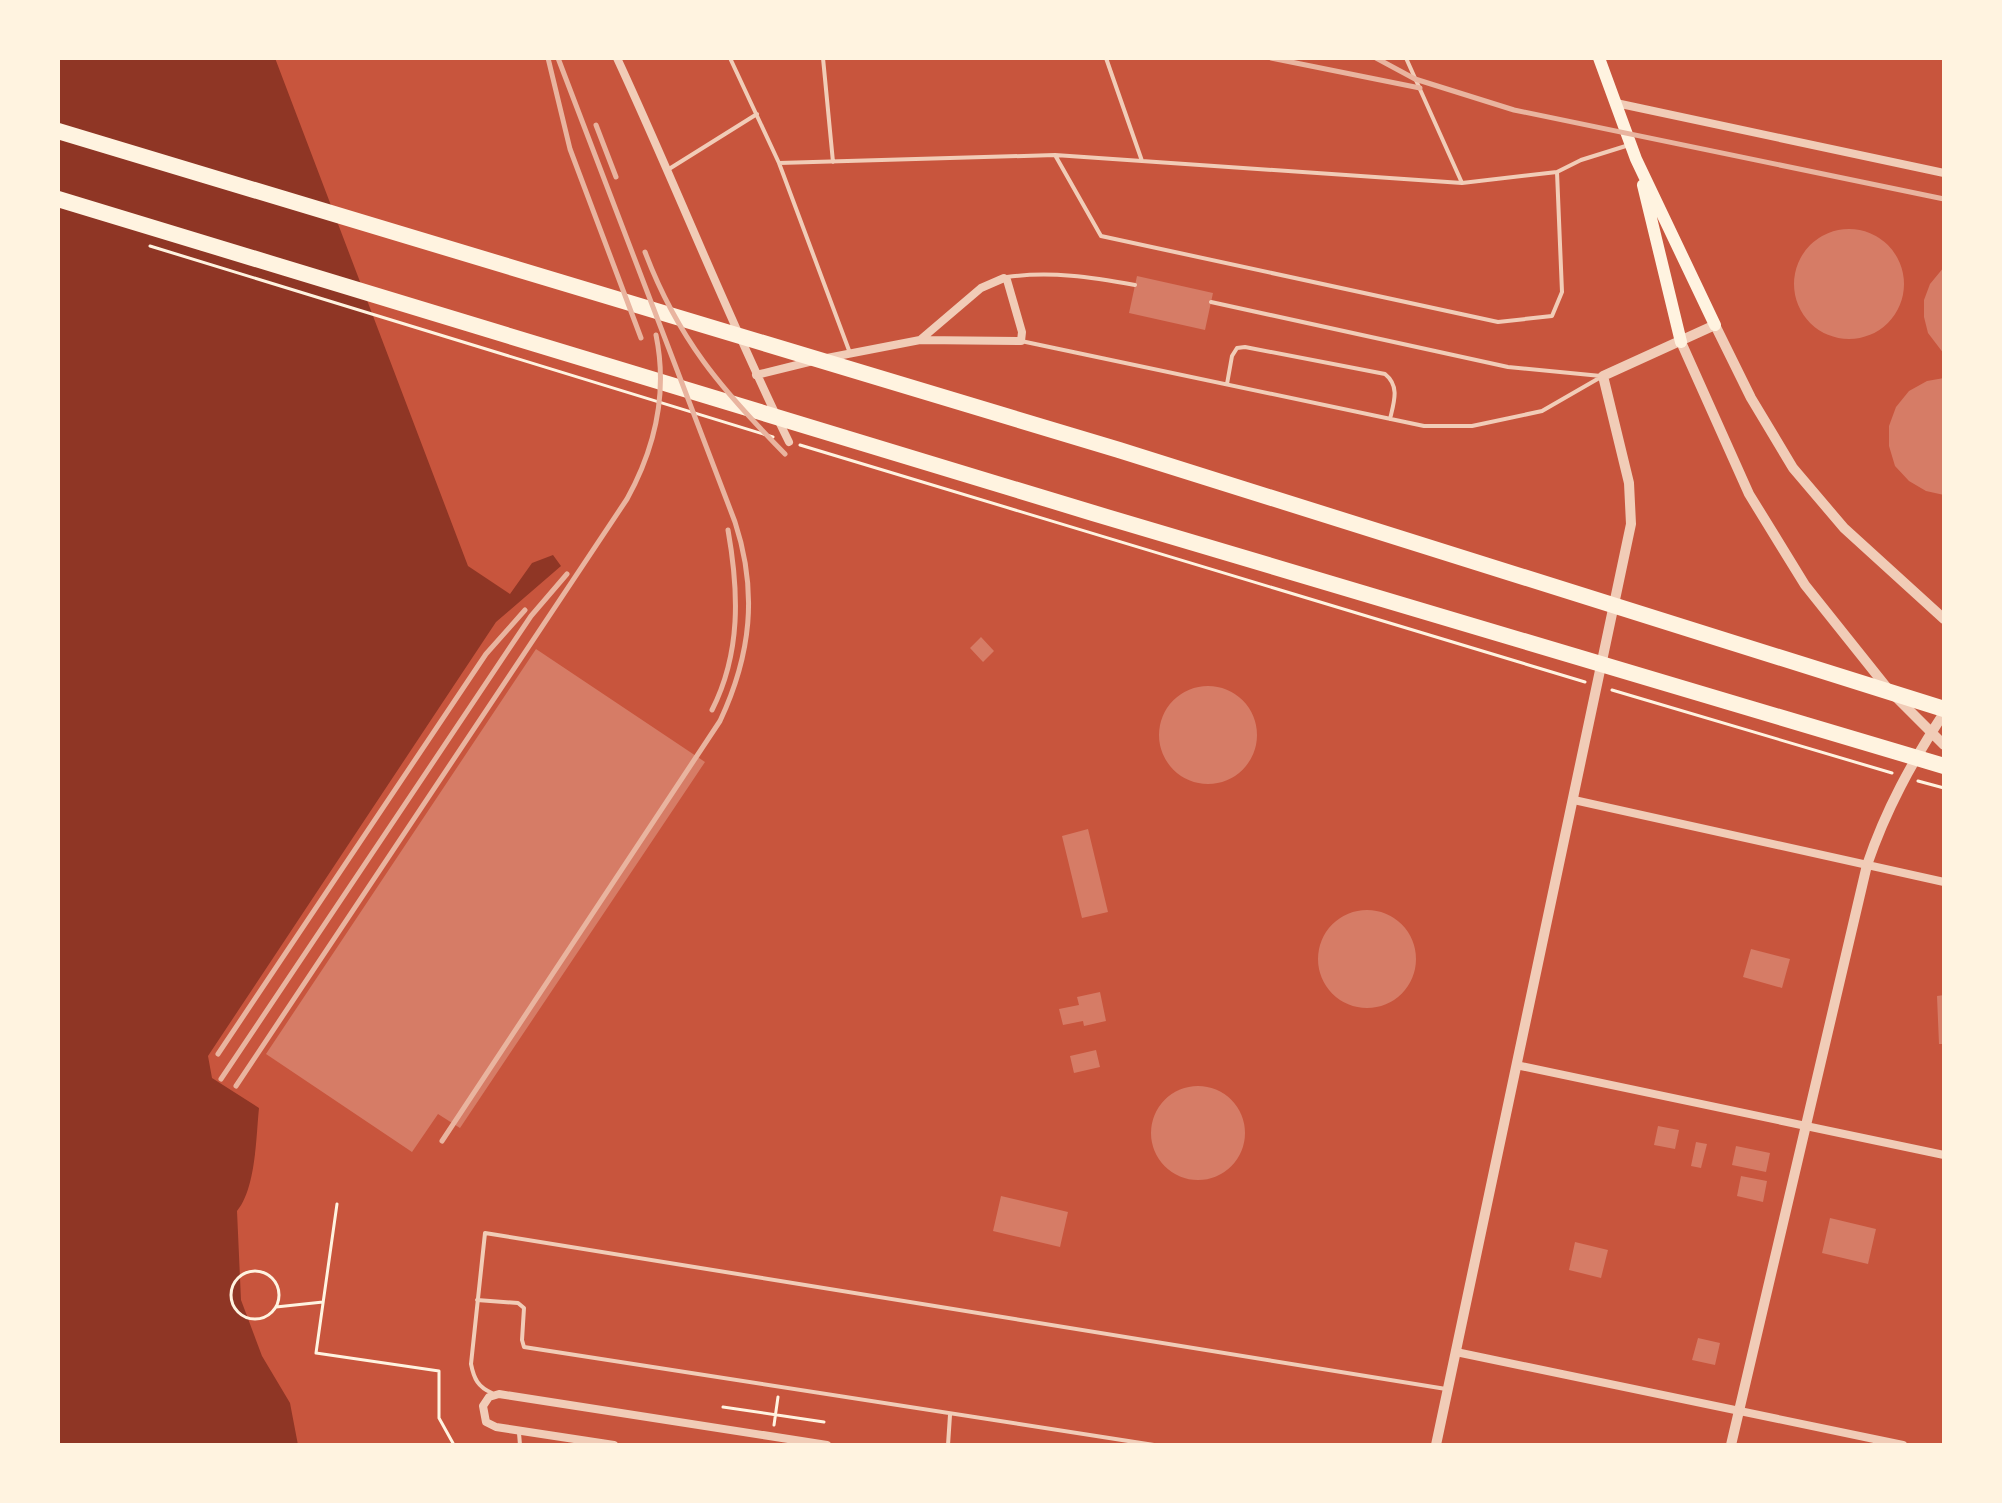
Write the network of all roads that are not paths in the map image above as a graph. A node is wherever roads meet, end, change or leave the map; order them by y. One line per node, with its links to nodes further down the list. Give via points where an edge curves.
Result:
1 (617, 58): 16 (street)
2 (730, 58): 8 (lane)
3 (823, 58): 14 (lane)
4 (1106, 58): 13 (lane)
5 (1406, 58): 19 (lane)
6 (1599, 58): 7 (main road)
7 (1616, 103): 10 (main road); 18 (street)
8 (757, 114): 15 (lane); 16 (lane)
9 (58, 131): 35 (highway, via 1119,450)
10 (1631, 144): 12 (main road); 17 (lane)
11 (1055, 155): 13 (lane); 14 (lane); 17 (lane, via 1101,236 1498,322 1552,316 1562,292)
12 (1636, 159): 24 (main road); 27 (main road)
13 (1142, 161): 19 (lane)
14 (833, 162): 15 (lane)
15 (779, 163): 28 (lane)
16 (669, 169): 29 (street)
17 (1557, 172): 19 (lane)
18 (1944, 173)
19 (1462, 183)
20 (58, 199): 38 (highway)
21 (1004, 278): 22 (lane, via 1048,273); 25 (street, via 981,288); 26 (street)
22 (1135, 285)
23 (1211, 302): 30 (lane, via 1508,367)
24 (1715, 325): 27 (street); 34 (street, via 1793,468 1844,528)
25 (920, 340): 26 (street); 28 (street)
26 (1021, 341): 31 (lane)
27 (1681, 342): 30 (street); 36 (street, via 1749,494 1805,585 1888,689)
28 (850, 353): 29 (street)
29 (756, 375): 33 (street)
30 (1603, 376): 32 (lane, via 1542,411 1501,422 1456,428); 39 (street, via 1633,511)
31 (1227, 384): 32 (lane); 32 (lane, via 1232,356 1245,347 1385,374 1396,393)
32 (1390, 419)
33 (789, 442)
34 (1944, 619)
35 (1944, 711): 36 (street)
36 (1932, 732): 37 (street); 40 (street, via 1882,821)
37 (1944, 745)
38 (1944, 766)
39 (1574, 800): 40 (street); 42 (street)
40 (1867, 865): 41 (street); 43 (street)
41 (1944, 882)
42 (1516, 1065): 43 (street); 46 (street)
43 (1804, 1126): 44 (street); 49 (street)
44 (1944, 1155)
45 (477, 1300): 47 (lane, via 485,1233); 48 (lane, via 471,1364 474,1379); 50 (lane, via 524,1308 524,1347)
46 (1456, 1352): 47 (street); 49 (street)
47 (1448, 1390): 57 (street)
48 (494, 1394): 51 (street, via 483,1406 486,1422); 54 (street)
49 (1738, 1412): 58 (street); 59 (street)
50 (950, 1414): 55 (lane); 56 (lane)
51 (519, 1430): 52 (lane); 53 (street)
52 (520, 1445)
53 (614, 1445)
54 (827, 1445)
55 (948, 1445)
56 (1154, 1445)
57 (1436, 1445)
58 (1731, 1445)
59 (1903, 1445)

